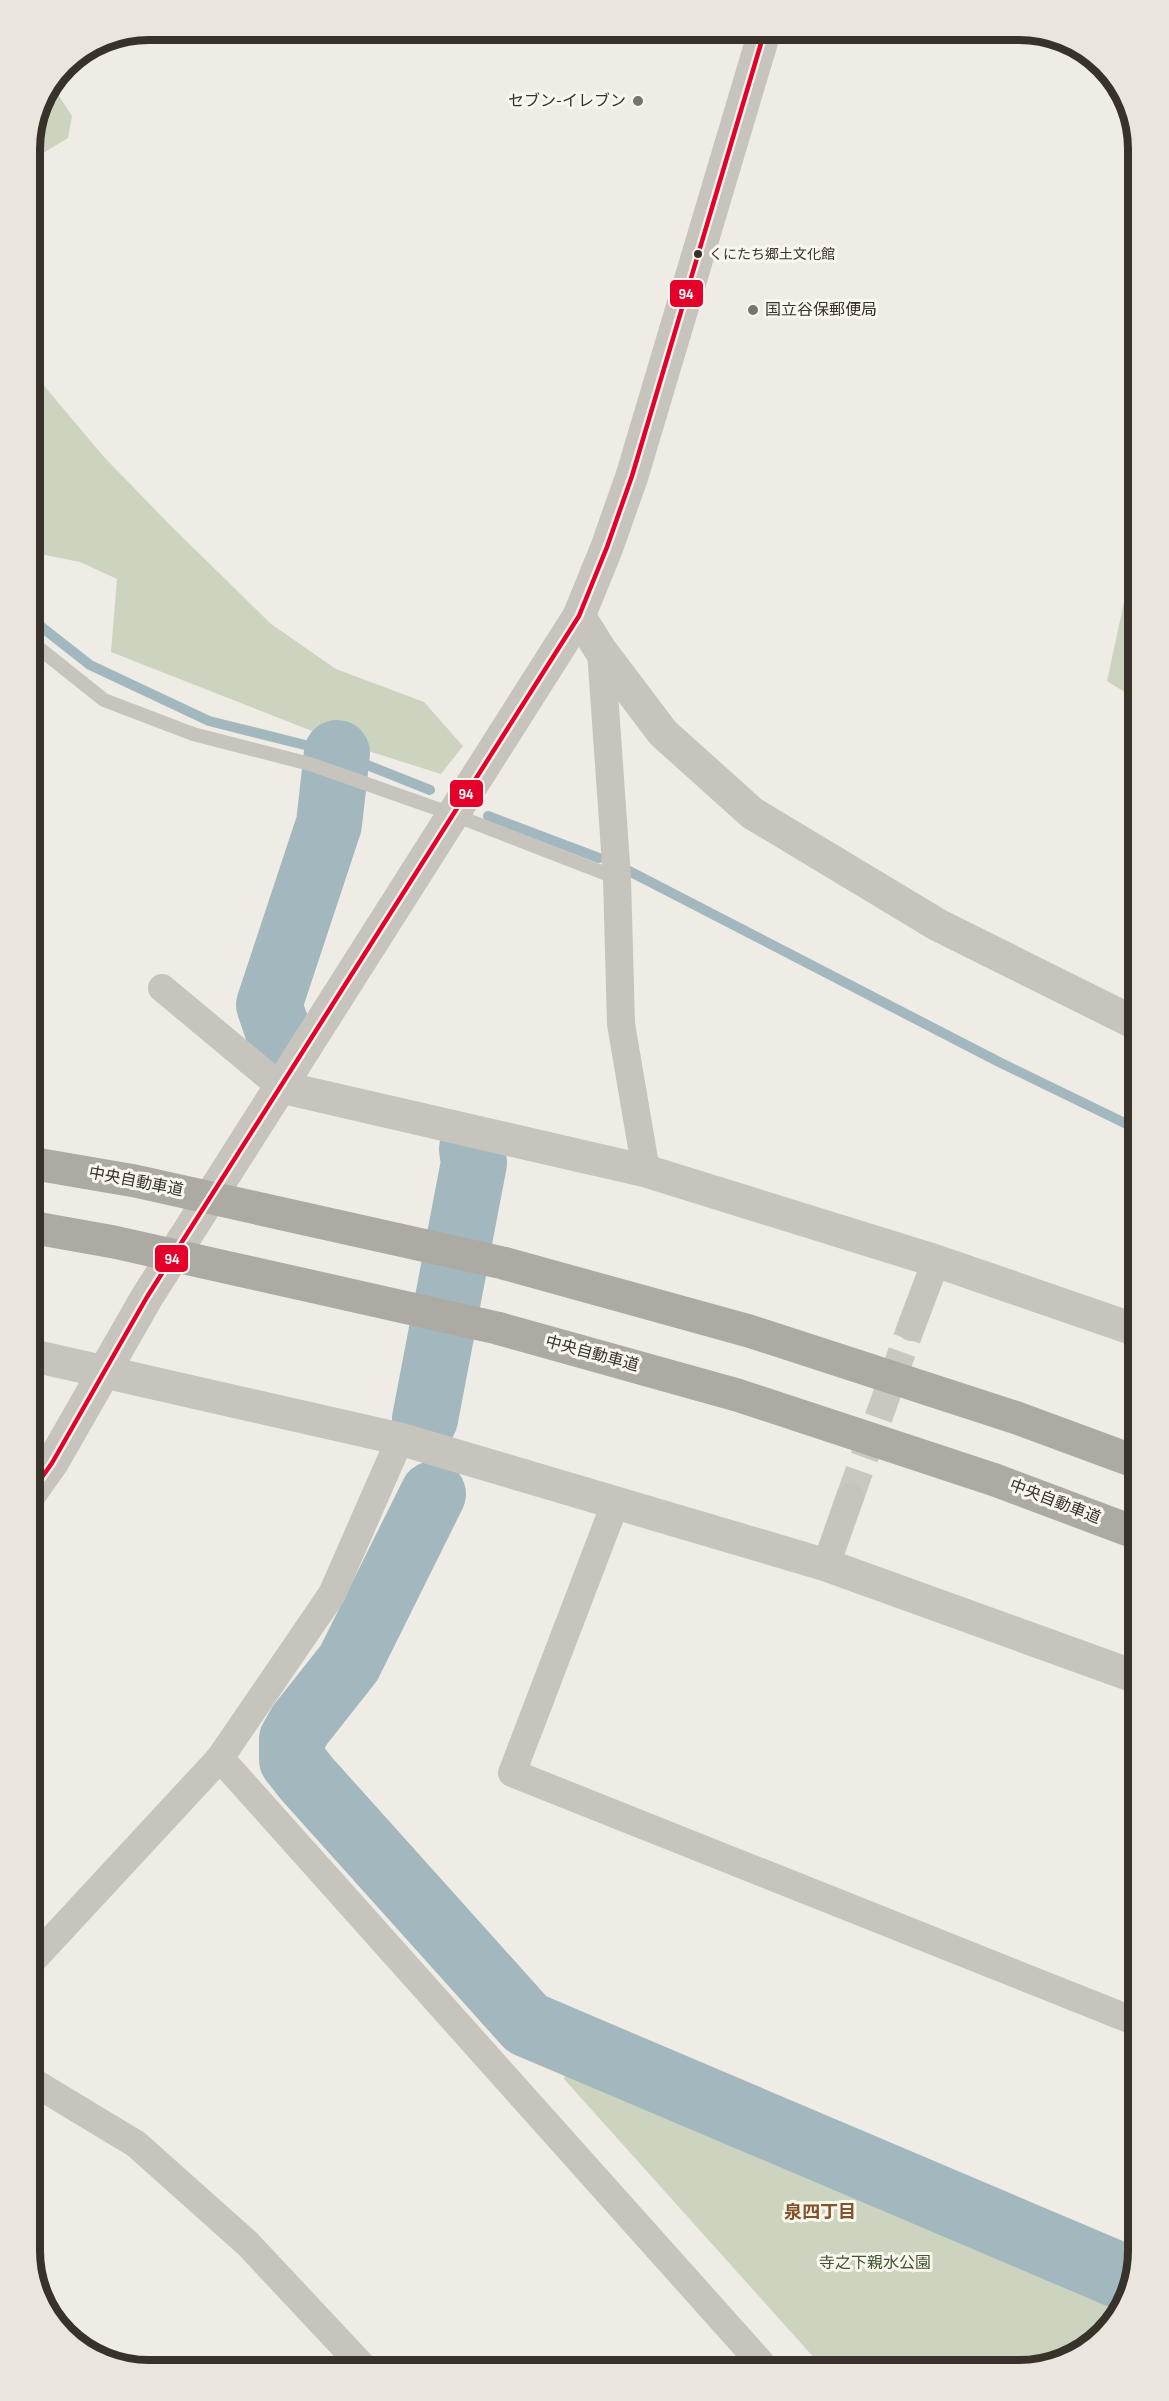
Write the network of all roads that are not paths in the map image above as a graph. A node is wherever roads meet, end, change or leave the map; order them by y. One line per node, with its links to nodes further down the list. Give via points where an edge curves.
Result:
1 (762, 41): 2 (street, via 632,476)
2 (579, 616): 4 (street); 5 (street)
3 (41, 650): 5 (lane, via 104,700 193,734 310,764)
4 (601, 651): 6 (street); 8 (street, via 663,733 752,813 938,925)
5 (452, 814): 6 (lane); 9 (street)
6 (617, 878): 11 (street, via 621,1024)
7 (162, 988): 9 (street)
8 (1128, 1019)
9 (281, 1088): 11 (street); 17 (street, via 147,1297)
10 (41, 1165): 19 (highway, 中央自動車道, via 135,1181 503,1263 749,1330 1017,1418)
11 (646, 1171): 13 (street)
12 (40, 1229): 23 (highway, 中央自動車道, via 497,1328 749,1398 995,1480)
13 (936, 1261): 14 (street); 15 (street)
14 (1128, 1326)
15 (911, 1327)
16 (40, 1357): 17 (street)
17 (104, 1372): 18 (street); 20 (street)
18 (400, 1439): 22 (street); 26 (street, via 332,1594)
19 (1128, 1459)
20 (40, 1479)
21 (850, 1497): 24 (street)
22 (615, 1504): 24 (street); 28 (street, via 512,1773)
23 (1128, 1530)
24 (826, 1565): 25 (street)
25 (1128, 1674)
26 (220, 1758): 27 (street); 31 (street)
27 (40, 1952)
28 (1128, 2019)
29 (40, 2086): 30 (street, via 136,2144 248,2244)
30 (357, 2360)
31 (758, 2360)

